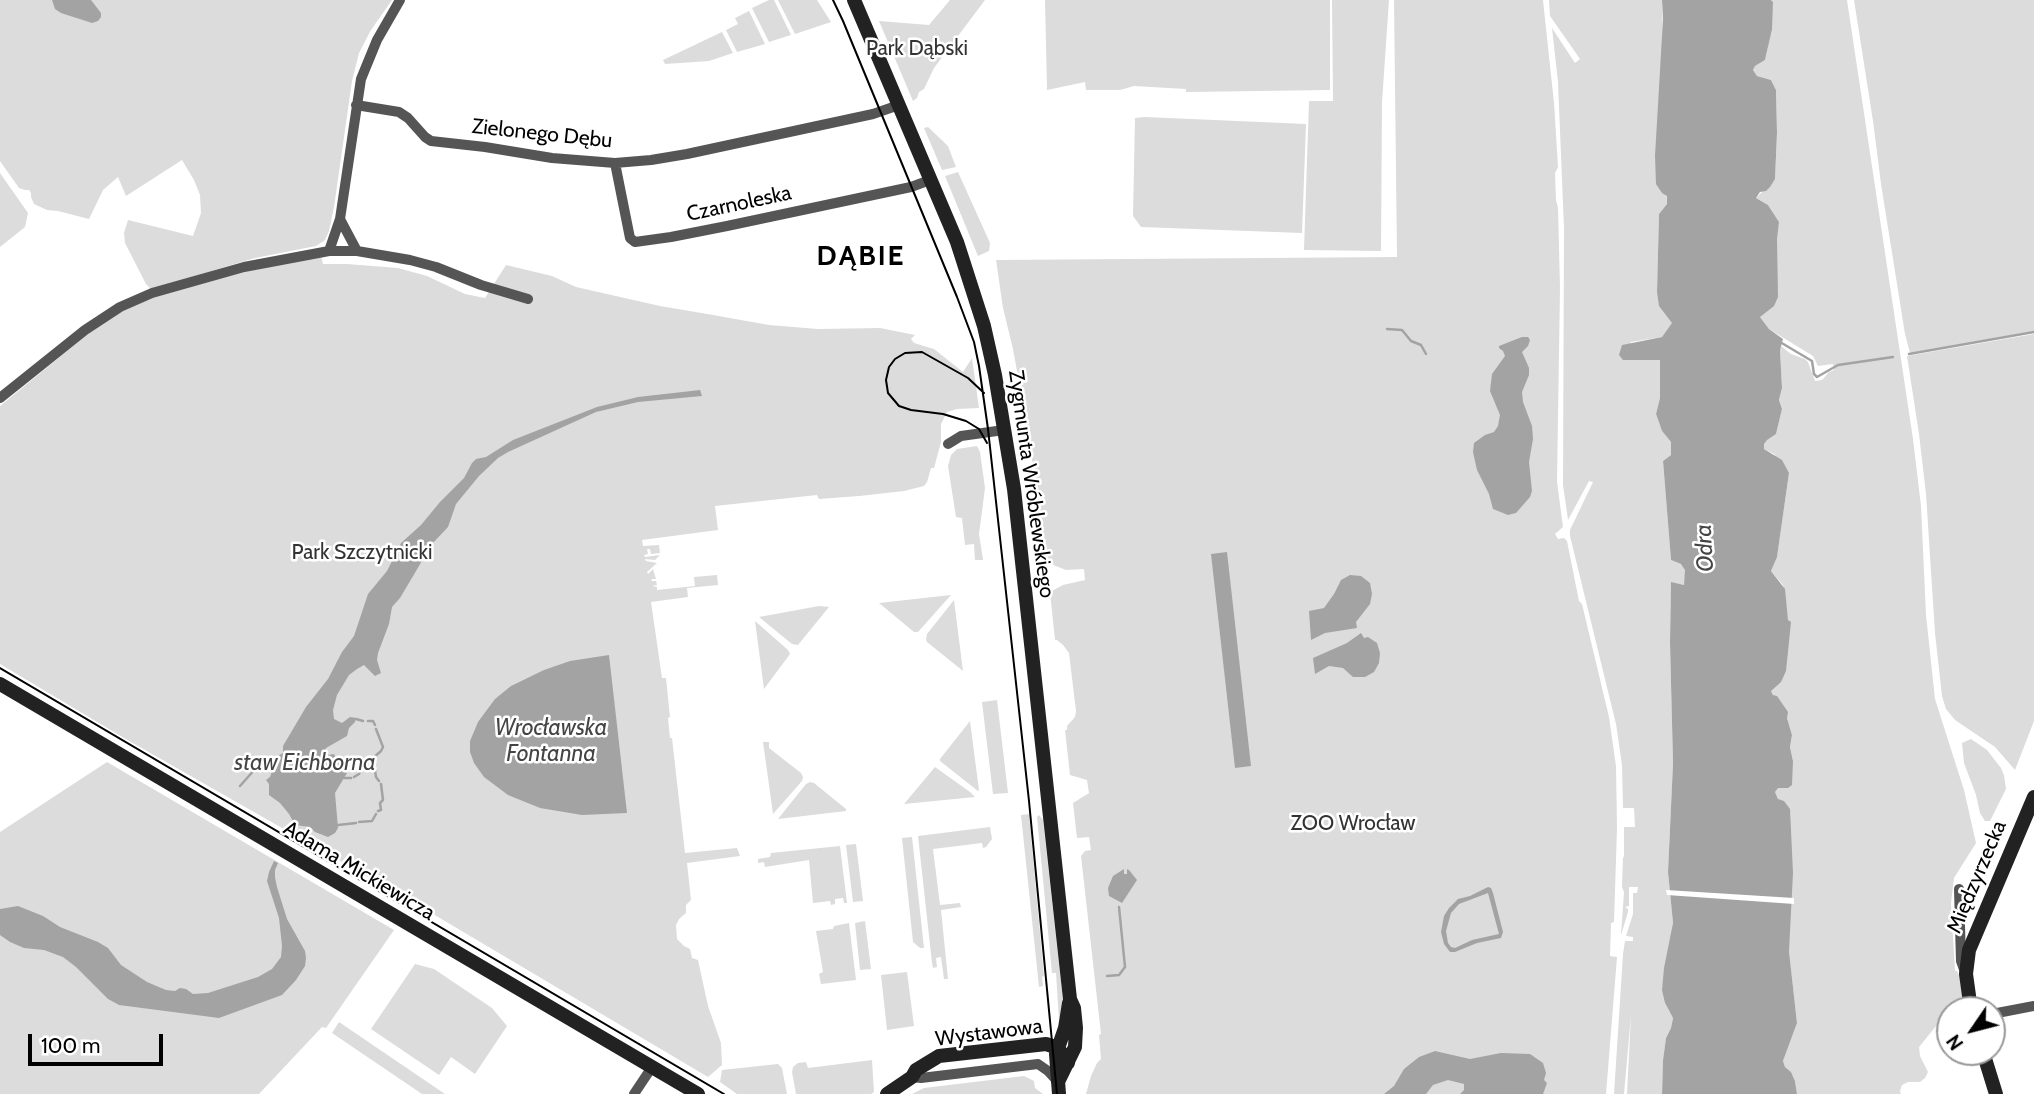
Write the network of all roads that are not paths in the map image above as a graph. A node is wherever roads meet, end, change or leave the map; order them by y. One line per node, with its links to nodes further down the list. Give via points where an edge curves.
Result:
1 (400, 0): 3 (street, via 371,51)
2 (856, 1): 4 (main road, Zygmunta Wróblewskiego)
3 (356, 105): 5 (street, Zielonego Dębu, via 399,112 431,141); 7 (street)
4 (898, 105): 5 (street, Zielonego Dębu, via 714,148); 6 (main road, Zygmunta Wróblewskiego)
5 (615, 163): 6 (street, Czarnoleska, via 630,238 635,242)
6 (930, 180): 12 (main road, Zygmunta Wróblewskiego, via 957,242 984,326)
7 (340, 219): 8 (street); 9 (street)
8 (329, 251): 9 (street); 11 (street, via 244,267 133,300 86,330)
9 (357, 251): 10 (street, via 436,267)
10 (528, 299)
11 (0, 398)
12 (1004, 430): 13 (street, via 961,436); 19 (main road, Zygmunta Wróblewskiego)
13 (948, 444)
14 (0, 684): 25 (main road, Adama Mickiewicza)
15 (2034, 797): 17 (main road, Międzyrzecka, via 1972,941)
16 (1959, 889): 17 (street, via 1961,961)
17 (1966, 974): 18 (main road, Międzyrzecka)
18 (1969, 996)
19 (1070, 999): 22 (main road, Zygmunta Wróblewskiego); 23 (main road, Zygmunta Wróblewskiego, via 1076,1032)
20 (2034, 1006): 21 (street)
21 (2006, 1011)
22 (1058, 1048): 23 (main road, Wystawowa); 26 (main road, Wystawowa, via 1038,1044 939,1056); 27 (main road, Zygmunta Wróblewskiego)
23 (1068, 1063): 27 (main road, Zygmunta Wróblewskiego)
24 (1987, 1066): 31 (main road)
25 (652, 1067): 28 (street); 29 (main road, Adama Mickiewicza)
26 (912, 1077): 27 (street, Wystawowa, via 1034,1064 1043,1066); 30 (main road, Wystawowa)
27 (1058, 1088)
28 (634, 1094)
29 (698, 1094)
30 (887, 1094)
31 (1996, 1094)

